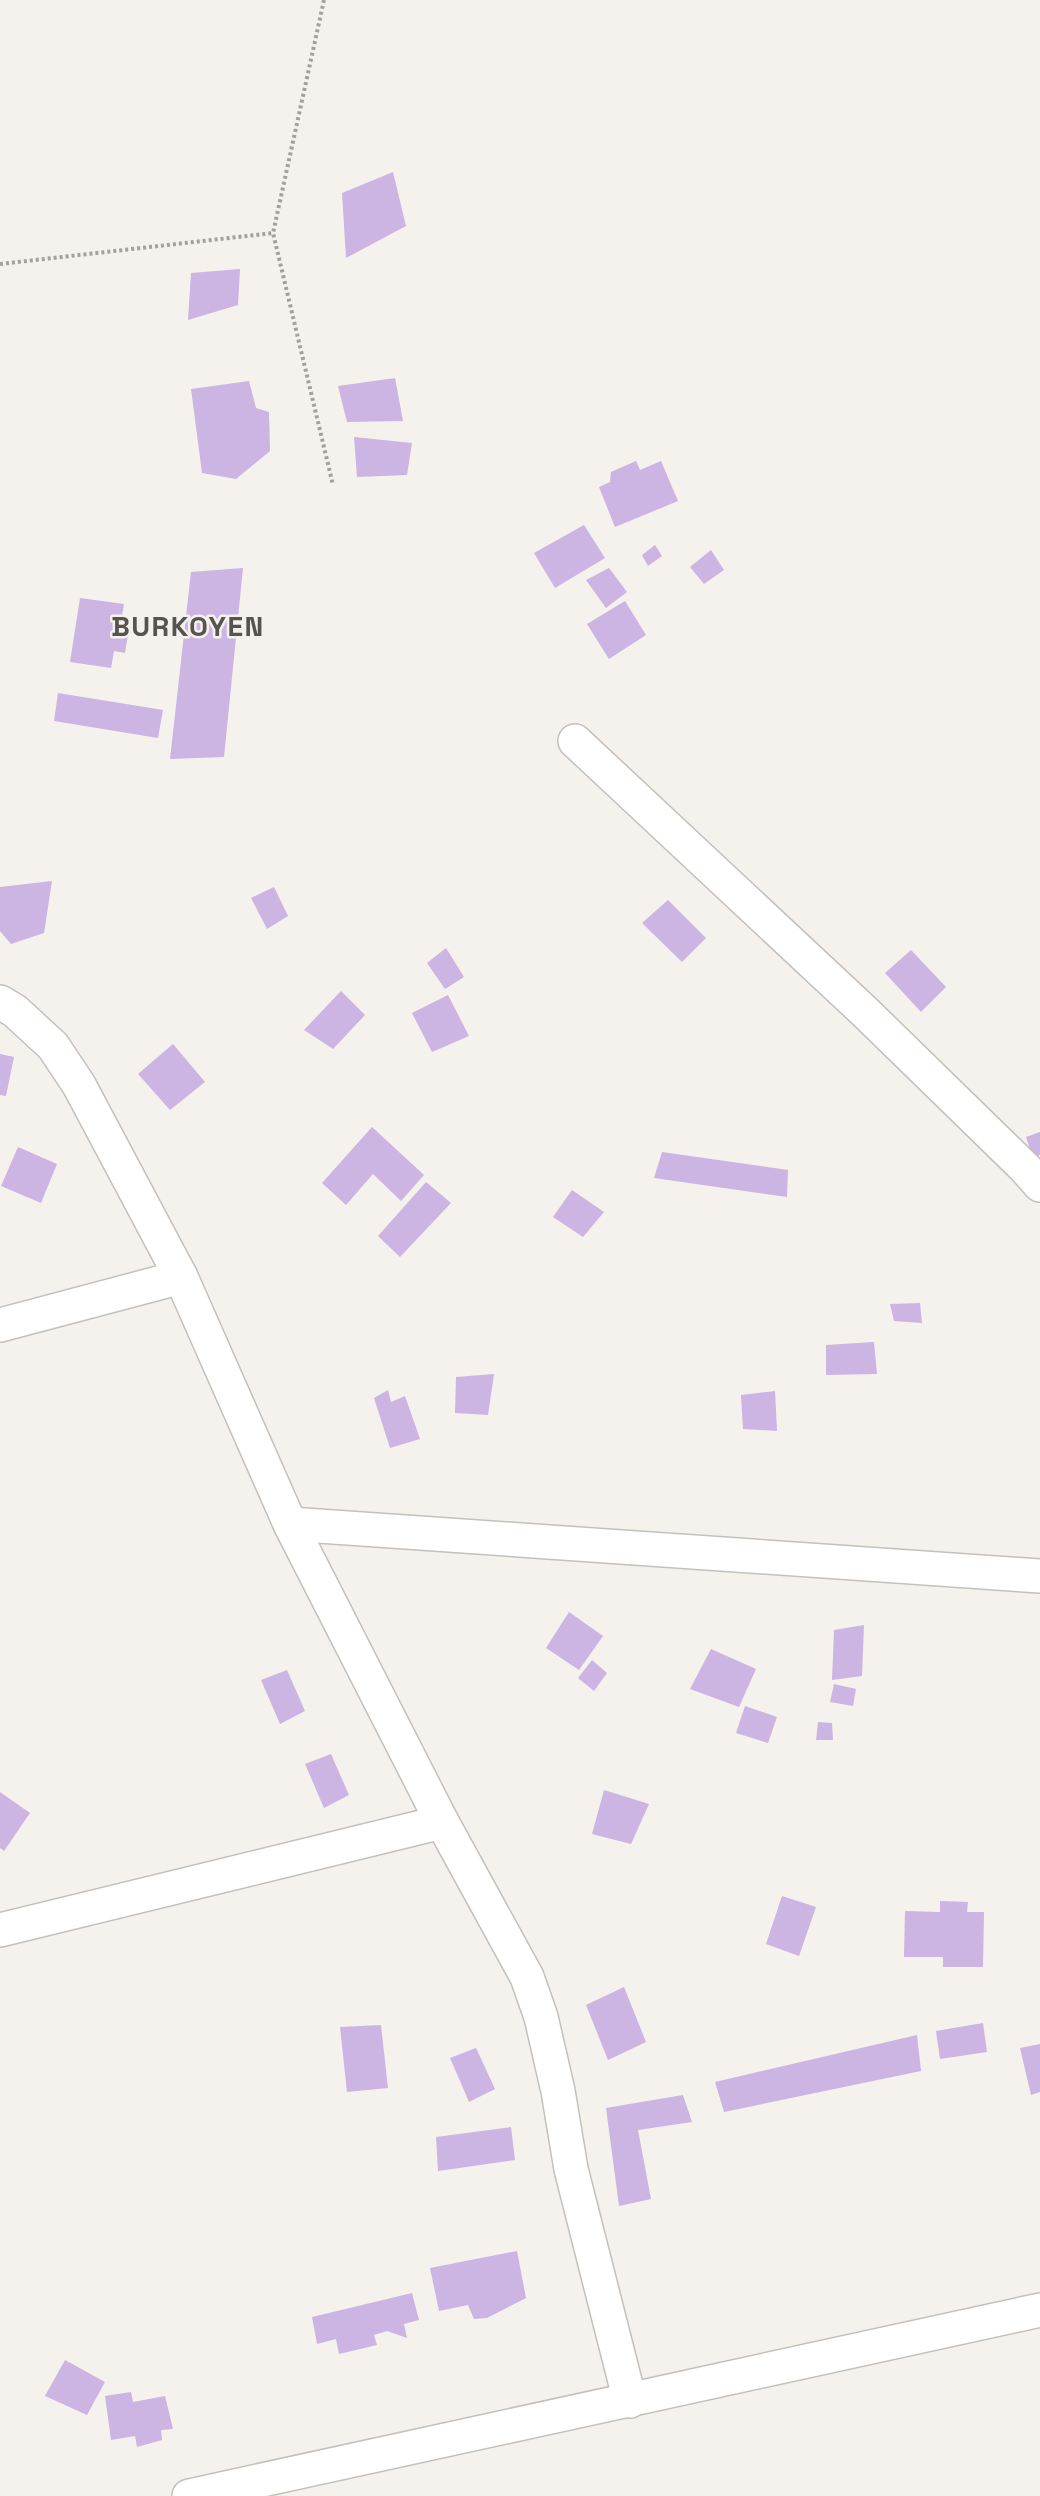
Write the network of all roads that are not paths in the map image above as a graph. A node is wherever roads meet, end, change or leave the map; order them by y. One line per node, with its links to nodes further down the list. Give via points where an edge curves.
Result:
1 (575, 741): 3 (street, via 873,1020)
2 (0, 1002): 4 (street, via 53,1046 79,1085)
3 (1040, 1185)
4 (181, 1277): 5 (street); 6 (street)
5 (0, 1324)
6 (290, 1524): 7 (street); 8 (street)
7 (1040, 1576)
8 (442, 1822): 9 (street); 11 (street, via 527,1977 541,2017 571,2169)
9 (0, 1930)
10 (1040, 2310): 11 (street)
11 (630, 2401): 12 (street)
12 (189, 2496)

